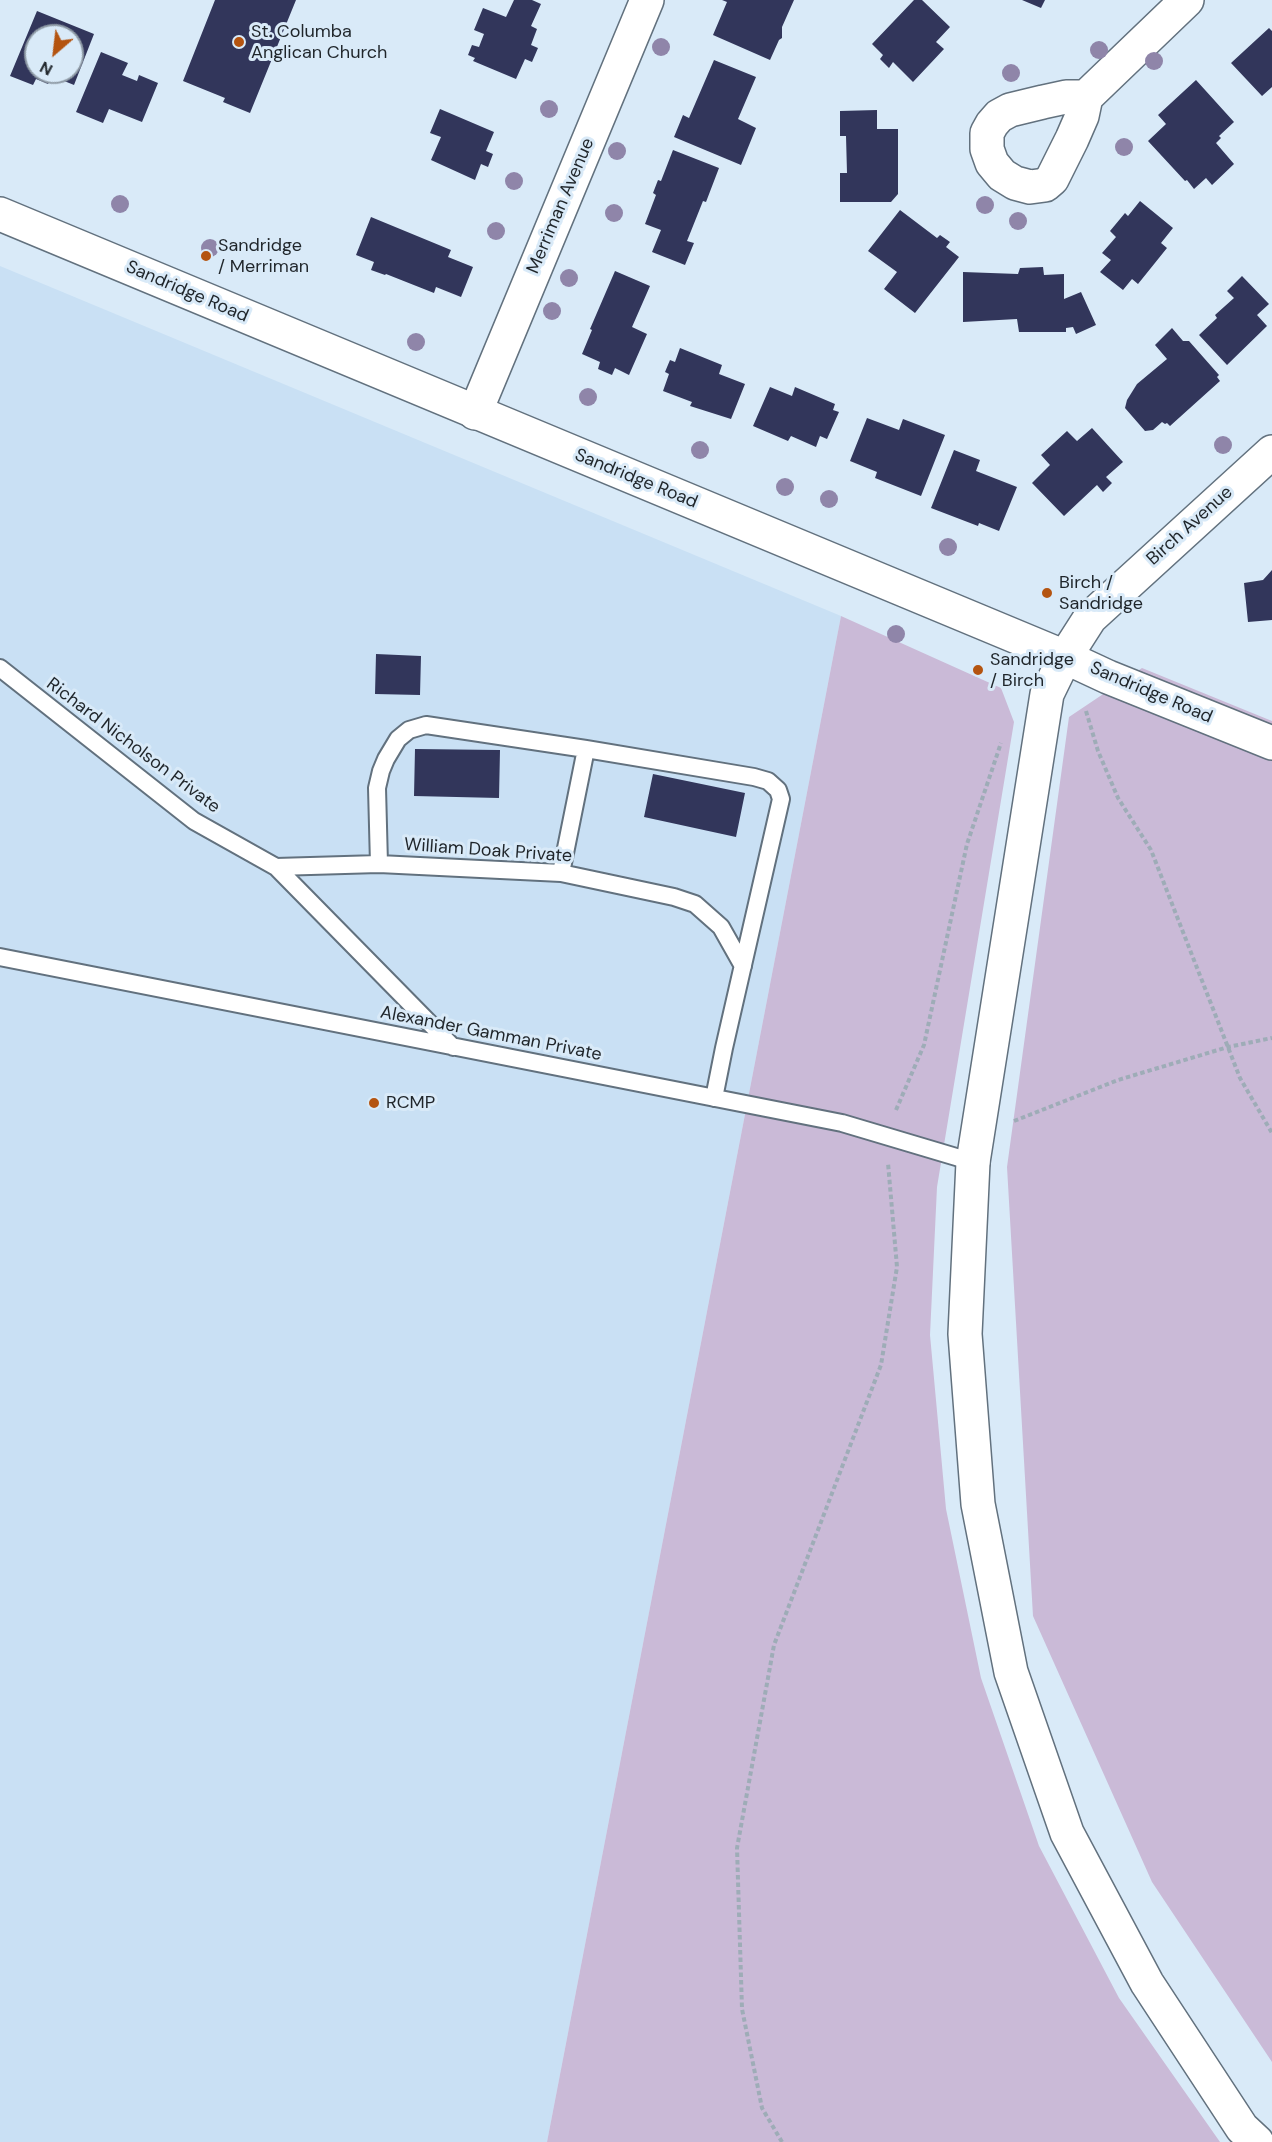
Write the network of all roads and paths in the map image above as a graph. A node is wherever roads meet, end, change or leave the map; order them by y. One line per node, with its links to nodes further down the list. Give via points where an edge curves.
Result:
1 (646, 0): 5 (street, Merriman Avenue)
2 (1187, 0): 3 (street)
3 (1086, 97)
4 (0, 214): 5 (street, Sandridge Road)
5 (475, 413): 7 (street, Sandridge Road)
6 (1272, 452): 7 (street, Birch Avenue, via 1090,618)
7 (1065, 657): 11 (street, Sandridge Road); 24 (street, Birch Avenue, via 1047,694)
8 (0, 668): 14 (lane, Richard Nicholson Private, via 194,821)
9 (1086, 711): 20 (path, via 1118,798 1151,850)
10 (1001, 742): 23 (path, via 967,844 924,1045)
11 (1272, 743)
12 (586, 749): 13 (lane, via 426,725 409,730 398,739 386,759 376,788); 15 (lane); 17 (lane, via 754,777 768,781 778,790 781,799)
13 (379, 864): 14 (lane, William Doak Private); 15 (lane, William Doak Private)
14 (276, 867): 19 (lane, Richard Nicholson Private)
15 (561, 873): 17 (lane, William Doak Private, via 695,904 721,927)
16 (0, 957): 19 (lane, Alexander Gamman Private)
17 (743, 966): 21 (lane)
18 (1272, 1038): 20 (path)
19 (453, 1047): 21 (lane, Alexander Gamman Private)
20 (1228, 1047): 22 (path, via 1240,1078); 24 (path, via 1118,1080)
21 (714, 1098): 23 (lane, Alexander Gamman Private)
22 (1272, 1133)
23 (886, 1135): 24 (lane, Alexander Gamman Private); 25 (path, via 897,1267 882,1365 774,1645 737,1848 742,2009 762,2108)
24 (975, 1148): 26 (street, Birch Avenue, via 964,1335 978,1504 1011,1672 1067,1833 1147,1983 1242,2128)
25 (782, 2142)
26 (1257, 2142)

